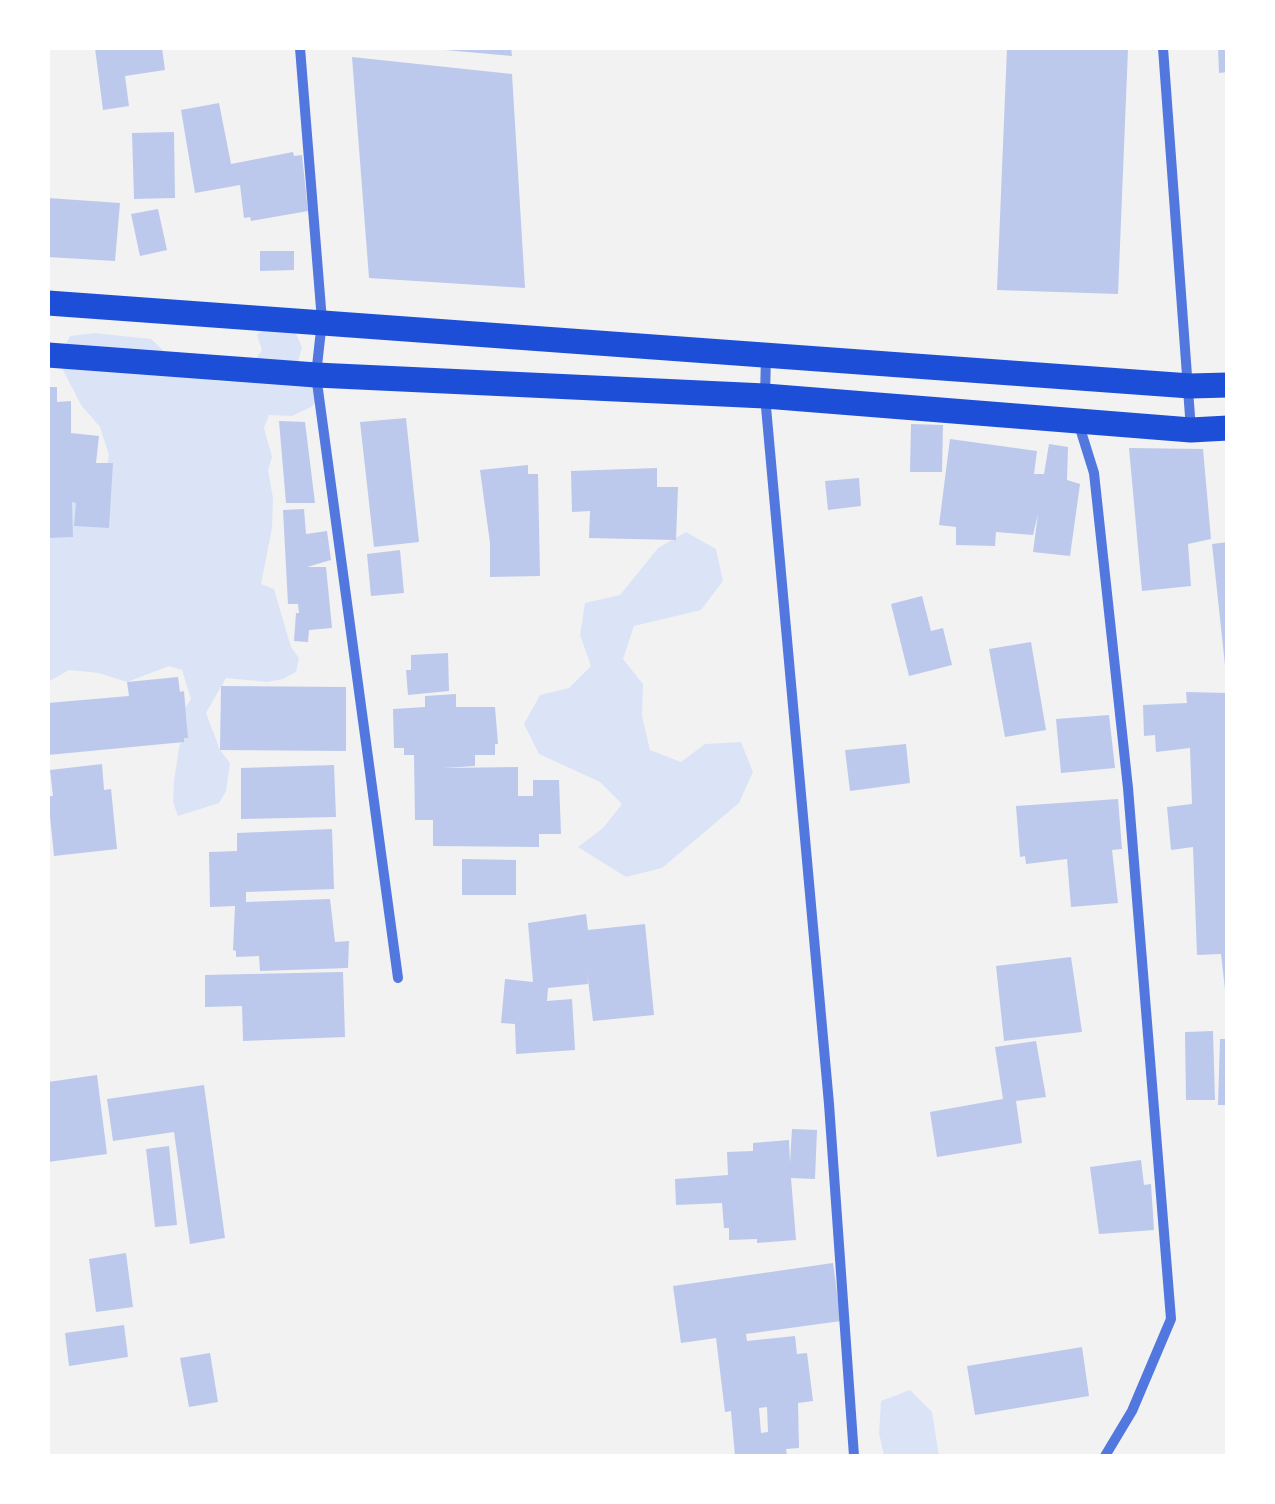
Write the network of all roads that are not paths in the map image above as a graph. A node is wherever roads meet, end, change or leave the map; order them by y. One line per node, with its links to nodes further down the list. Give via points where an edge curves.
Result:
1 (300, 48): 4 (street)
2 (1164, 48): 9 (street)
3 (48, 303): 4 (main road)
4 (322, 321): 5 (main road); 7 (street)
5 (766, 354): 9 (main road); 10 (street)
6 (48, 355): 7 (main road)
7 (316, 375): 10 (main road); 14 (street)
8 (1228, 385): 9 (main road)
9 (1190, 386): 13 (street)
10 (765, 396): 11 (main road); 15 (street)
11 (1078, 419): 13 (main road); 16 (street, via 1094,473 1124,749 1170,1319 1132,1411)
12 (1228, 428): 13 (main road)
13 (1191, 430)
14 (398, 978)
15 (854, 1456)
16 (1105, 1456)

